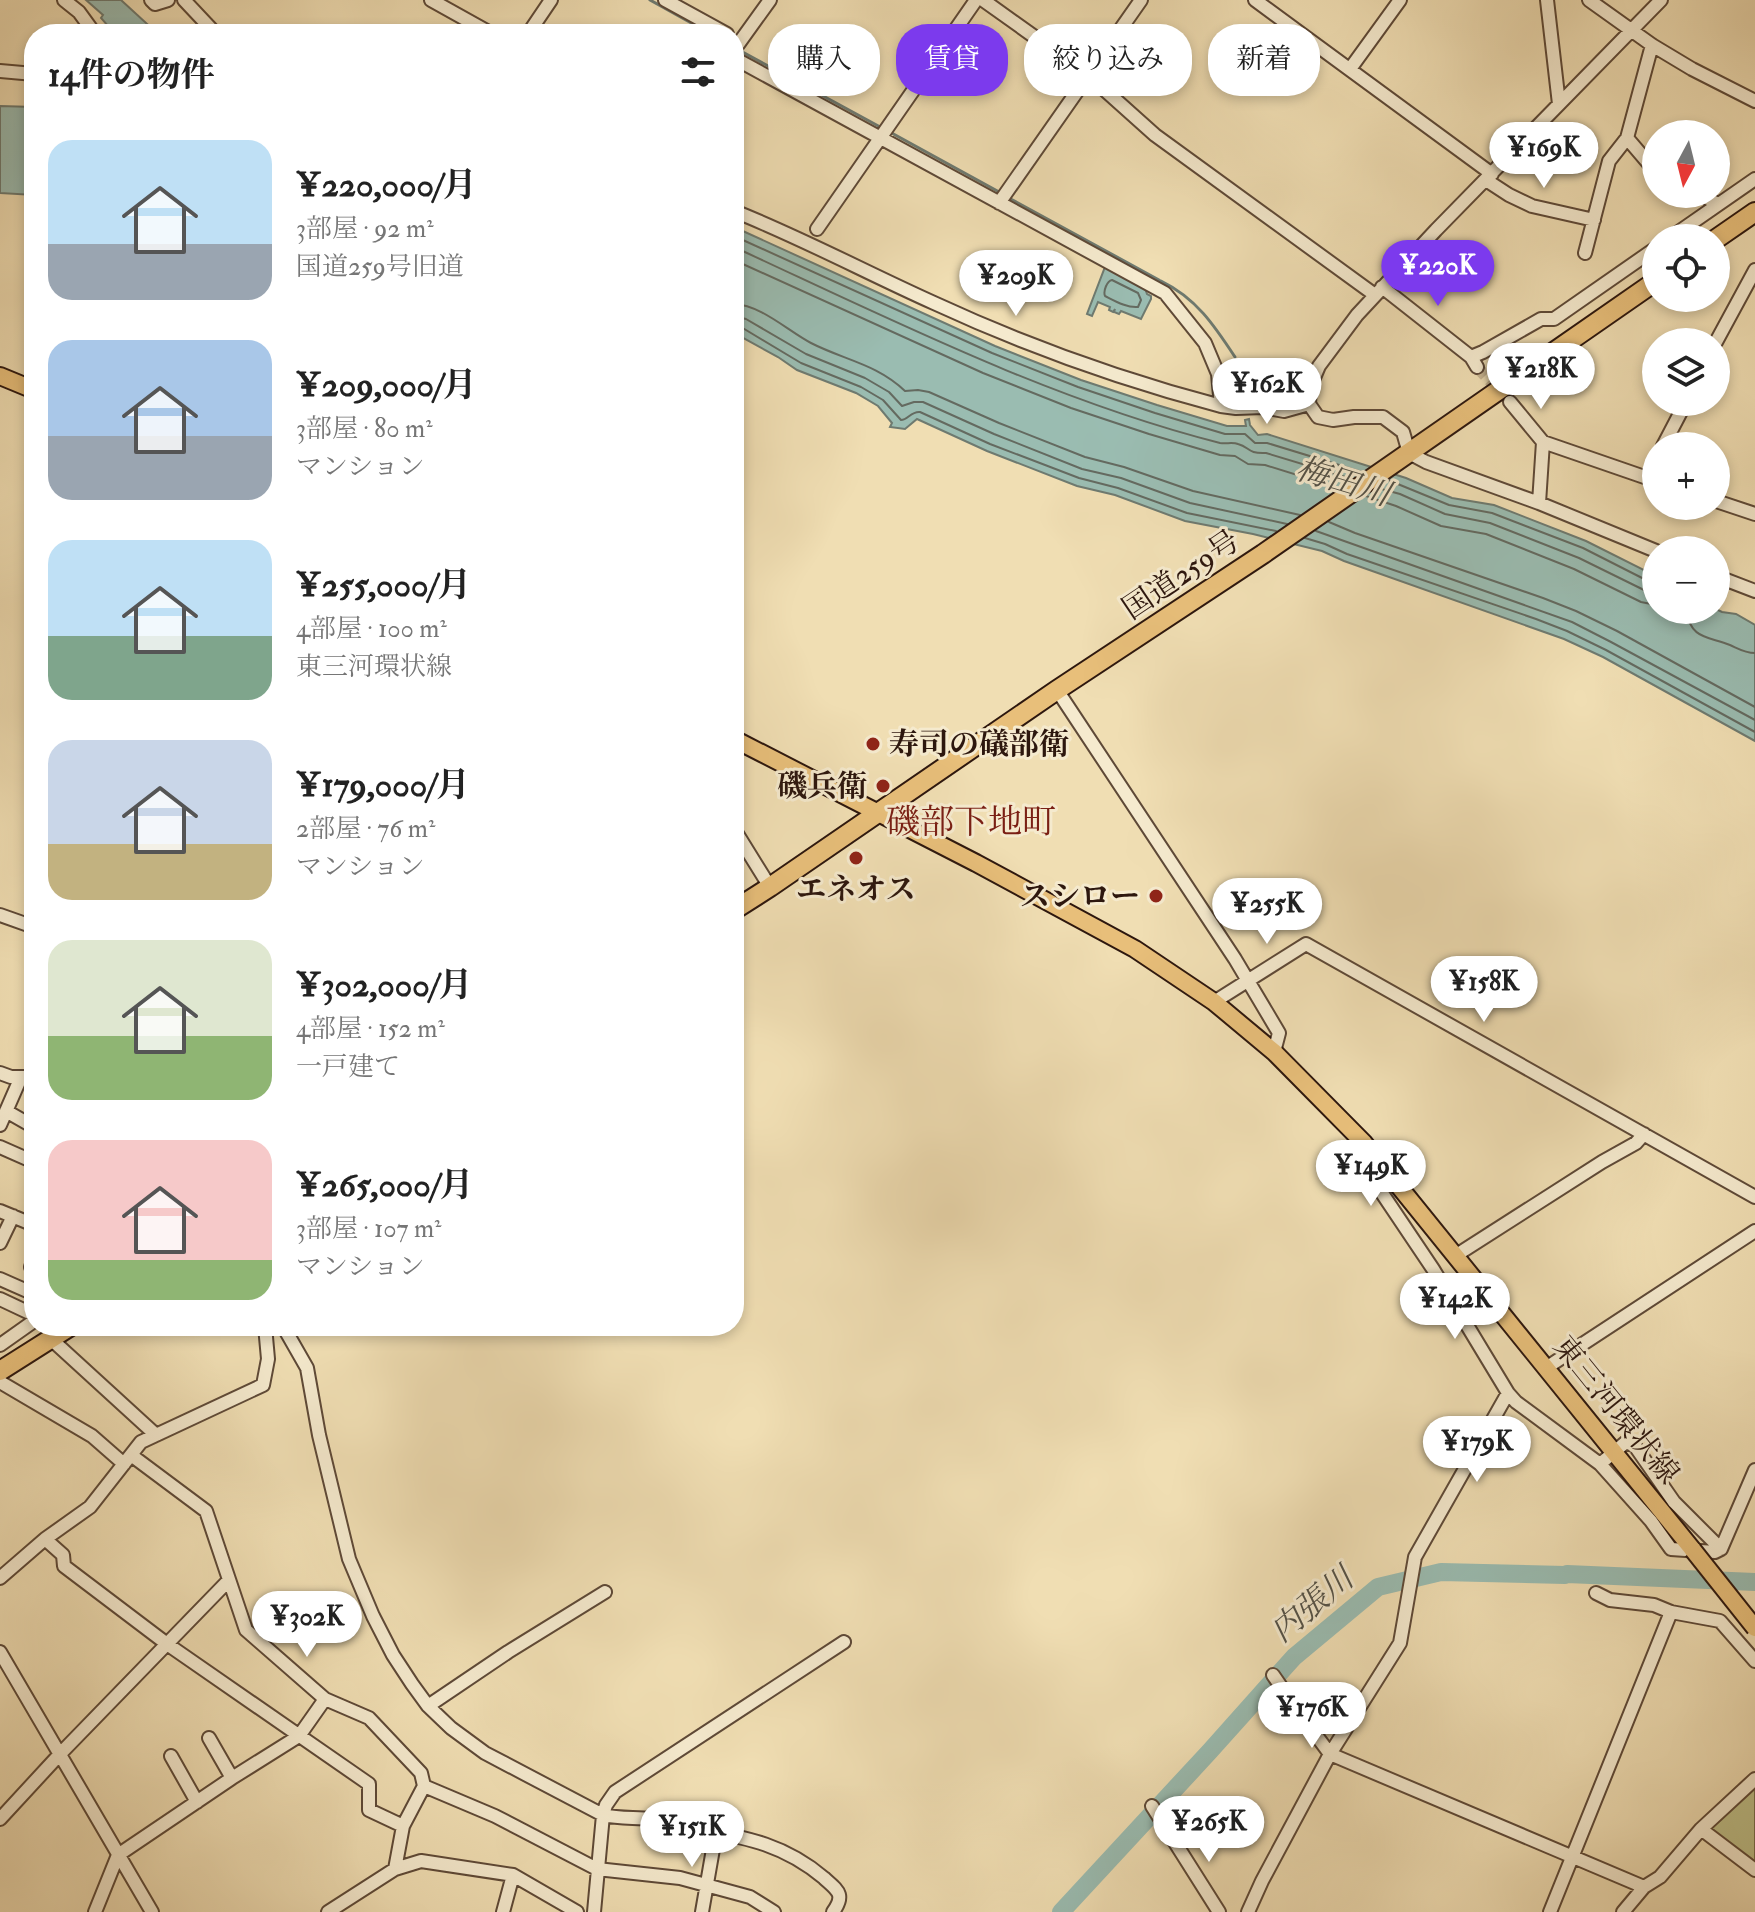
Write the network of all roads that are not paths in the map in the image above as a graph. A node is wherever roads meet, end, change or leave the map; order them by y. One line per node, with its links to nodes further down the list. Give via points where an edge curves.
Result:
1 (64, 0): 17 (street)
2 (151, 0): 3 (street)
3 (168, 0)
4 (184, 0): 18 (street)
5 (431, 0): 19 (street)
6 (551, 0): 20 (street)
7 (665, 0): 21 (street)
8 (770, 0): 25 (street)
9 (976, 0): 35 (street)
10 (983, 0): 23 (street)
11 (1141, 0): 22 (street)
12 (1255, 0): 28 (street)
13 (1400, 0): 28 (street)
14 (1547, 0): 34 (street)
15 (1589, 0): 24 (street)
16 (1661, 0): 24 (street)
17 (88, 24)
18 (207, 24)
19 (474, 24)
20 (535, 24)
21 (709, 24)
22 (1124, 24)
23 (1024, 29)
24 (1631, 31): 26 (street); 34 (street)
25 (744, 34)
26 (1652, 45): 33 (street); 36 (street)
27 (744, 63): 35 (street)
28 (1350, 69): 38 (street)
29 (0, 71): 30 (street)
30 (24, 73)
31 (1073, 96): 41 (street)
32 (1111, 96): 55 (street, via 1155,135)
33 (1755, 101)
34 (1559, 104): 38 (street)
35 (883, 131): 41 (street); 47 (street)
36 (1627, 138): 37 (street); 45 (street, via 1609,161)
37 (1642, 156)
38 (1489, 177): 45 (street, via 1532,206); 55 (street)
39 (1755, 179): 40 (street)
40 (1730, 196)
41 (1003, 198): 63 (street, via 1165,293 1205,343 1218,374)
42 (1712, 208): 46 (street)
43 (1755, 212): 48 (highway)
44 (744, 216): 63 (street, via 1077,363)
45 (1594, 220): 49 (street)
46 (1690, 224)
47 (817, 229)
48 (1730, 229)
49 (1585, 253)
50 (1642, 258): 52 (street)
51 (1755, 270): 53 (street)
52 (1613, 278): 55 (street, via 1554,319 1541,319 1474,362); 57 (street)
53 (1745, 288): 56 (street); 58 (street)
54 (1642, 290): 57 (highway, 国道259号)
55 (1379, 291): 62 (street, via 1319,366)
56 (1755, 298)
57 (1626, 301): 65 (highway, 国道259号)
58 (1724, 328)
59 (0, 376): 60 (main road)
60 (24, 386)
61 (1510, 402): 64 (street)
62 (1309, 404): 63 (street, via 1284,411); 65 (street, via 1318,417 1333,420 1383,417 1403,432)
63 (1221, 406)
64 (1543, 442): 66 (street); 67 (street)
65 (1409, 453): 67 (street); 73 (highway, 国道259号)
66 (1642, 477)
67 (1539, 503): 70 (street)
68 (1730, 506): 69 (street)
69 (1755, 514)
70 (1642, 545)
71 (1730, 581): 72 (street)
72 (1755, 591)
73 (1057, 690): 75 (highway, 国道259号); 81 (street)
74 (744, 744): 75 (main road, 東三河環状線)
75 (877, 814): 77 (highway, 国道259号); 82 (main road, 東三河環状線, via 1135,949)
76 (744, 845): 77 (street)
77 (770, 887): 78 (highway, 国道259号)
78 (744, 904)
79 (0, 915): 80 (street)
80 (24, 923)
81 (1246, 980): 82 (street); 83 (street, via 1279,1033); 90 (street, via 1306,944)
82 (1214, 1002): 83 (main road, 東三河環状線)
83 (1274, 1052): 91 (main road, 東三河環状線)
84 (0, 1073): 85 (street)
85 (24, 1077)
86 (24, 1083): 87 (street)
87 (6, 1111): 88 (street); 89 (street)
88 (24, 1121)
89 (0, 1125)
90 (1644, 1134): 94 (street); 98 (street)
91 (1364, 1143): 98 (main road, 東三河環状線); 112 (street, via 1357,1156)
92 (0, 1147): 93 (street)
93 (24, 1158)
94 (1755, 1197)
95 (6, 1213): 97 (street)
96 (1755, 1231): 109 (street)
97 (0, 1243)
98 (1455, 1256): 109 (main road, 東三河環状線)
99 (0, 1279): 100 (street)
100 (24, 1290)
101 (0, 1299): 102 (street)
102 (24, 1310)
103 (24, 1328): 108 (street)
104 (56, 1336): 107 (highway)
105 (266, 1336): 113 (street, via 263,1385)
106 (289, 1336): 136 (street, via 307,1368 349,1559 393,1655)
107 (51, 1339): 110 (highway); 113 (street)
108 (0, 1345)
109 (1546, 1368): 114 (main road, 東三河環状線)
110 (0, 1371)
111 (0, 1382): 115 (street)
112 (1508, 1393): 116 (street); 140 (street, via 1415,1557 1400,1643)
113 (156, 1435): 115 (street, via 141,1442)
114 (1614, 1450): 116 (street); 119 (street, via 1626,1442 1635,1446 1674,1502); 129 (main road, 東三河環状線, bridge)
115 (127, 1460): 118 (street, via 90,1507); 123 (street, via 206,1511)
116 (1600, 1464): 119 (street, via 1671,1549)
117 (1755, 1470): 119 (street)
118 (45, 1539): 121 (street); 131 (street, via 63,1555 64,1566)
119 (1721, 1549)
120 (0, 1556): 121 (street)
121 (13, 1565): 122 (street)
122 (0, 1578)
123 (229, 1580): 131 (street); 135 (street, via 246,1630)
124 (605, 1592): 136 (street)
125 (1596, 1593): 126 (street)
126 (1671, 1612): 127 (street); 153 (street)
127 (1720, 1621): 128 (street); 133 (street)
128 (1755, 1621)
129 (1755, 1628)
130 (844, 1642): 147 (street, via 620,1788)
131 (167, 1644): 137 (street); 139 (street)
132 (0, 1652): 139 (street)
133 (1755, 1661)
134 (1273, 1675): 140 (street)
135 (325, 1699): 137 (street); 144 (street, via 369,1718 421,1773)
136 (428, 1706): 147 (street, via 485,1753)
137 (299, 1736): 142 (street); 149 (street, via 369,1784 369,1810)
138 (209, 1738): 142 (street)
139 (60, 1754): 148 (street); 152 (street)
140 (1330, 1754): 153 (street); 170 (street)
141 (171, 1756): 145 (street)
142 (232, 1778): 145 (street)
143 (1755, 1779): 150 (street)
144 (424, 1786): 149 (street); 155 (street)
145 (197, 1802): 152 (street)
146 (1152, 1806): 169 (street)
147 (603, 1815): 151 (street, via 651,1818); 155 (street)
148 (0, 1819)
149 (403, 1826): 154 (street)
150 (1701, 1829): 156 (street); 159 (street, via 1660,1877)
151 (716, 1832): 158 (street); 168 (street, via 771,1845 813,1869 840,1895)
152 (118, 1855): 160 (street); 161 (street)
153 (1572, 1857): 159 (street); 171 (street)
154 (395, 1869): 157 (street, via 421,1861); 162 (street)
155 (597, 1869): 158 (street); 165 (street)
156 (1755, 1870)
157 (513, 1875): 163 (street); 164 (street)
158 (707, 1885): 166 (street); 167 (street, via 750,1897)
159 (1644, 1887): 172 (street)
160 (95, 1912)
161 (152, 1912)
162 (328, 1912)
163 (503, 1912)
164 (577, 1912)
165 (594, 1912)
166 (702, 1912)
167 (774, 1912)
168 (833, 1912)
169 (1219, 1912)
170 (1248, 1912)
171 (1550, 1912)
172 (1623, 1912)

